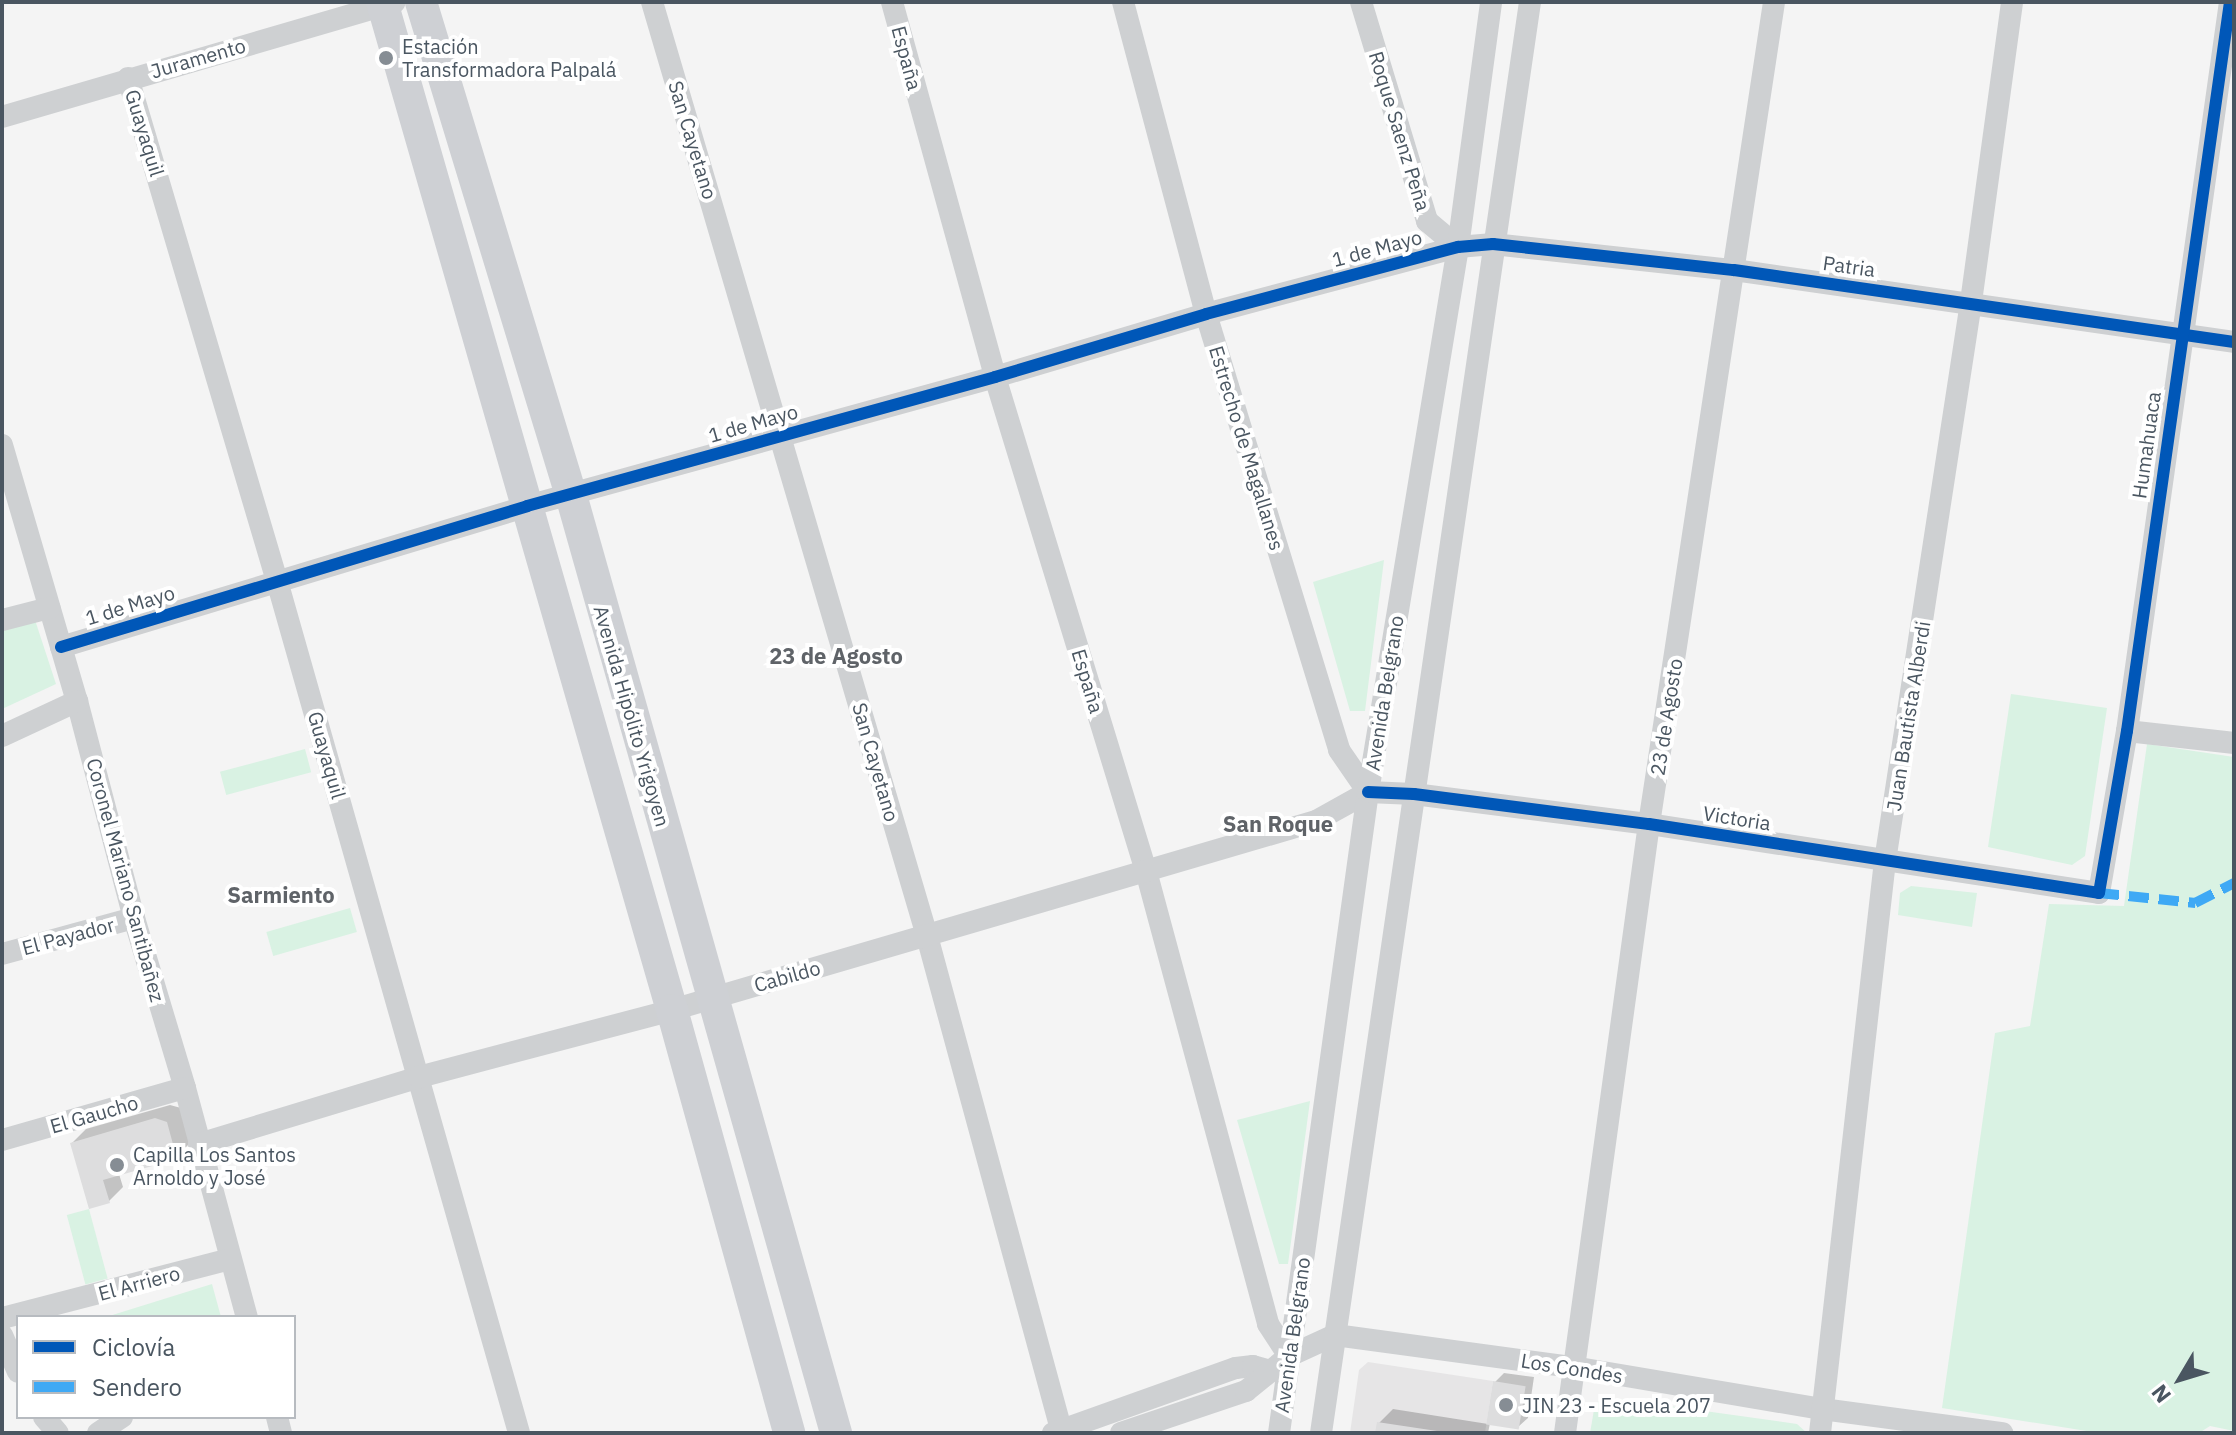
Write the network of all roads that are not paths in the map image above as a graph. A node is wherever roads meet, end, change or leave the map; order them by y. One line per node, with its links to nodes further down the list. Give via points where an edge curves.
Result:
1 (421, 2): 24 (street, Avenida Hipólito Yrigoyen)
2 (652, 2): 22 (street, San Cayetano)
3 (892, 2): 21 (street, España)
4 (1123, 2): 18 (street, Estrecho de Magallanes)
5 (1361, 2): 15 (street, Roque Saenz Peña, via 1427,221)
6 (1491, 2): 15 (street, Avenida Belgrano)
7 (1530, 2): 14 (street)
8 (1774, 2): 16 (street, 23 de Agosto)
9 (2012, 2): 17 (street, Juan Bautista Alberdi)
10 (2230, 2): 19 (street, Humahuaca)
11 (386, 3): 12 (street, Juramento); 25 (street)
12 (128, 78): 13 (street, Juramento); 26 (street, Guayaquil)
13 (2, 117)
14 (1493, 244): 15 (street, Patria); 16 (street, Patria); 35 (street)
15 (1458, 247): 18 (street, 1 de Mayo); 34 (street, Avenida Belgrano)
16 (1734, 270): 17 (street, Patria); 36 (street, 23 de Agosto)
17 (1971, 302): 19 (street, Patria); 37 (street, Juan Bautista Alberdi)
18 (1206, 314): 21 (street, 1 de Mayo); 34 (street, Estrecho de Magallanes, via 1339,750)
19 (2181, 334): 20 (street, Patria); 31 (street, Humahuaca)
20 (2234, 342)
21 (995, 377): 22 (street, 1 de Mayo); 38 (street, España)
22 (782, 436): 24 (street, 1 de Mayo); 41 (street, San Cayetano)
23 (2, 445): 27 (street, Coronel Mariano Santibañez)
24 (571, 495): 25 (street, 1 de Mayo); 43 (street, Avenida Hipólito Yrigoyen)
25 (527, 506): 26 (street, 1 de Mayo); 44 (street)
26 (277, 581): 29 (street, 1 de Mayo); 45 (street, Guayaquil)
27 (49, 608): 28 (street); 29 (street, Coronel Mariano Santibañez)
28 (2, 620)
29 (61, 647): 30 (street, Coronel Mariano Santibañez)
30 (77, 701): 32 (street); 40 (street, Coronel Mariano Santibañez)
31 (2127, 731): 33 (street); 39 (street, Humahuaca)
32 (2, 736)
33 (2234, 743)
34 (1368, 792): 35 (street, Victoria); 38 (street, Cabildo, via 1316,821); 54 (street, Avenida Belgrano)
35 (1414, 794): 36 (street, Victoria); 53 (street)
36 (1649, 824): 37 (street, Victoria); 56 (street, 23 de Agosto)
37 (1885, 861): 39 (street, Victoria); 58 (street, Juan Bautista Alberdi)
38 (1146, 871): 41 (street, Cabildo); 54 (street, España, via 1268,1324)
39 (2099, 893)
40 (134, 918): 42 (street, El Payador); 46 (street, Coronel Mariano Santibañez)
41 (927, 936): 43 (street, Cabildo); 60 (street, San Cayetano)
42 (2, 954)
43 (711, 998): 44 (street, Cabildo); 64 (street, Avenida Hipólito Yrigoyen)
44 (672, 1010): 45 (street, Cabildo); 63 (street)
45 (419, 1077): 48 (street, Cabildo); 62 (street, Guayaquil)
46 (185, 1088): 47 (street, El Gaucho); 48 (street, Coronel Mariano Santibañez)
47 (2, 1140)
48 (199, 1144): 49 (street, Coronel Mariano Santibañez)
49 (230, 1259): 50 (street, Coronel Mariano Santibañez); 51 (street, El Arriero)
50 (246, 1315)
51 (2, 1318)
52 (2, 1335): 55 (street)
53 (1335, 1335): 54 (street); 56 (street, Los Condes); 67 (street)
54 (1289, 1356): 57 (street); 66 (street, Avenida Belgrano)
55 (16, 1367)
56 (1573, 1367): 58 (street, Los Condes); 68 (street, 23 de Agosto)
57 (1271, 1371): 60 (street, via 1236,1368); 65 (street, via 1246,1391)
58 (1822, 1409): 69 (street, Juan Bautista Alberdi); 70 (street, Los Condes)
59 (119, 1419): 61 (street)
60 (1058, 1432)
61 (98, 1433)
62 (519, 1433)
63 (789, 1433)
64 (836, 1433)
65 (1121, 1433)
66 (1279, 1433)
67 (1321, 1433)
68 (1565, 1433)
69 (1820, 1433)
70 (2002, 1433)

